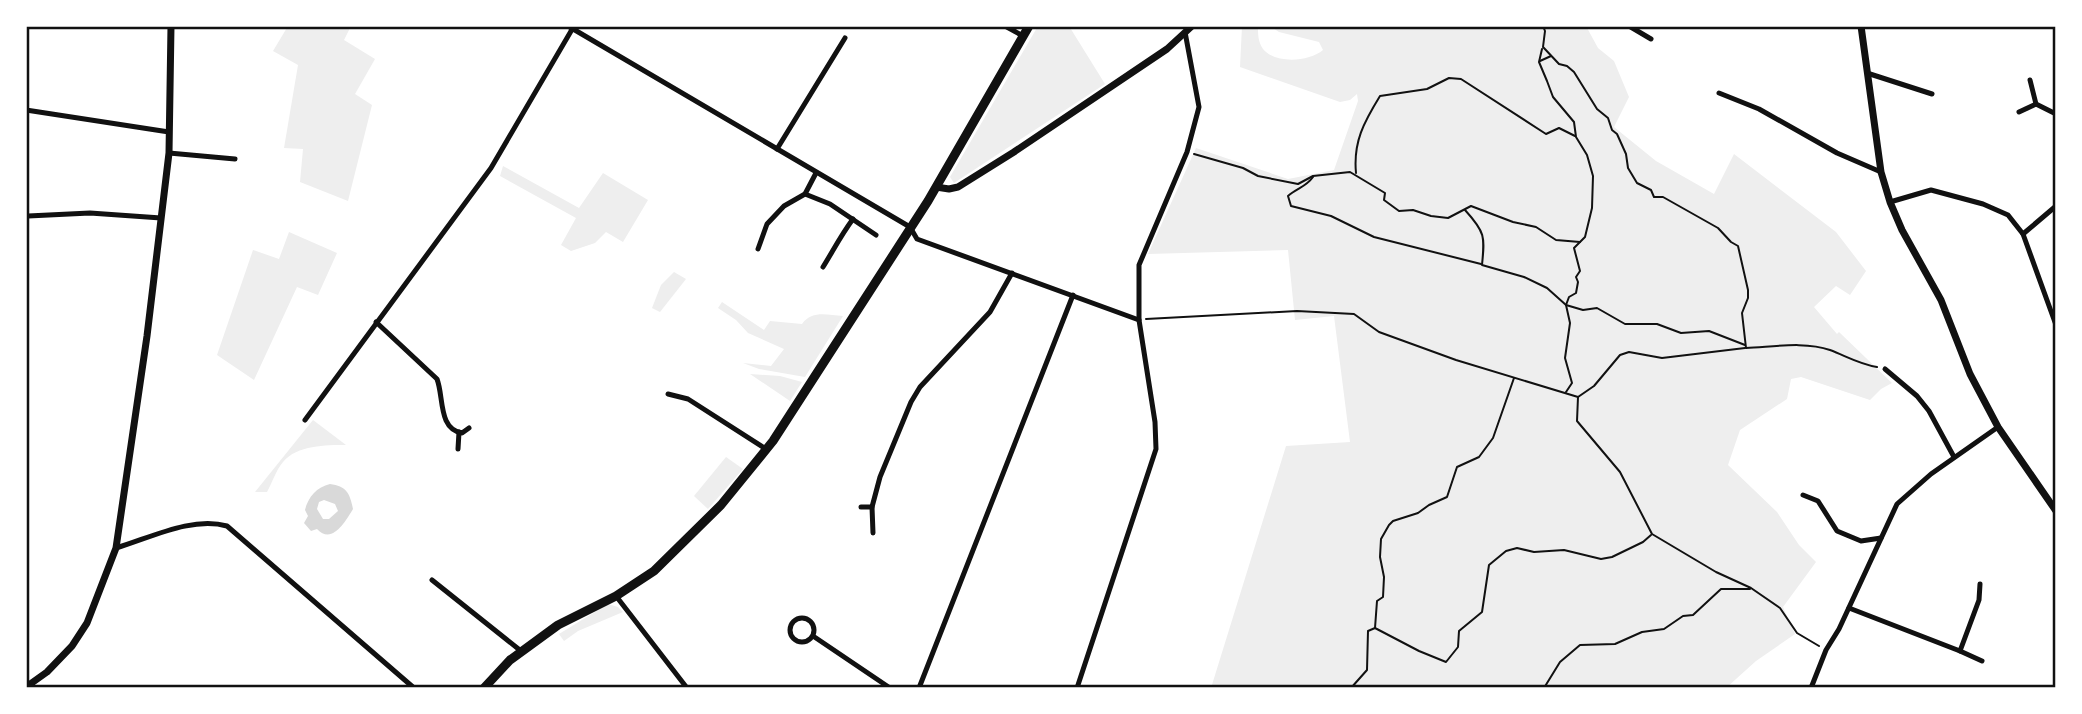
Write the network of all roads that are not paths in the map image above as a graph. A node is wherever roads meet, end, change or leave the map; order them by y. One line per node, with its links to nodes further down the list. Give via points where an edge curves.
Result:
1 (171, 26): 24 (street)
2 (1005, 26): 9 (street)
3 (1029, 26): 9 (main road)
4 (1192, 26): 8 (street)
5 (1629, 26): 11 (street)
6 (1861, 26): 12 (street)
7 (571, 27): 25 (street); 45 (street, via 491,168)
8 (1185, 33): 30 (street, via 968,181 949,189); 44 (street, via 1199,107 1187,152 1139,265)
9 (1023, 36): 30 (main road)
10 (845, 38): 25 (street)
11 (1651, 38)
12 (1870, 74): 15 (street); 28 (street)
13 (2030, 80): 19 (street)
14 (1927, 84): 15 (street)
15 (1925, 92): 17 (street)
16 (1719, 93): 18 (street)
17 (1932, 94)
18 (1732, 97): 20 (street); 28 (street)
19 (2036, 104): 22 (street); 23 (street)
20 (1729, 106)
21 (26, 110): 24 (street)
22 (2019, 112)
23 (2056, 114)
24 (169, 132): 26 (street)
25 (777, 149): 29 (street)
26 (169, 153): 27 (street); 35 (street)
27 (235, 159)
28 (1881, 172): 32 (street)
29 (816, 173): 31 (street); 37 (street)
30 (936, 187): 37 (main road)
31 (805, 194): 36 (street); 40 (street, via 766,224)
32 (1890, 202): 38 (street, via 1931,190 2008,215); 50 (street, via 1941,300 1970,374)
33 (2056, 206): 38 (street)
34 (28, 216): 35 (street, via 90,213)
35 (161, 218): 63 (street)
36 (853, 219): 39 (street); 41 (street)
37 (910, 227): 42 (street, via 917,239); 54 (main road)
38 (2023, 234): 46 (street)
39 (876, 235)
40 (758, 249)
41 (822, 267)
42 (1012, 273): 43 (street); 58 (street, via 989,312 911,402)
43 (1073, 295): 44 (street); 77 (street)
44 (1139, 320): 78 (street, via 1156,422 1156,449)
45 (376, 321): 49 (street); 52 (street, via 437,379 445,419)
46 (2056, 325)
47 (1885, 369): 55 (street, via 1930,411)
48 (668, 394): 54 (street, via 688,399)
49 (305, 420)
50 (1998, 427): 55 (street); 59 (street)
51 (469, 428): 52 (street)
52 (459, 432): 53 (street)
53 (458, 449)
54 (766, 449): 66 (main road, via 721,506 654,570)
55 (1954, 457): 61 (street, via 1897,503)
56 (1803, 495): 61 (street, via 1818,501 1837,531 1861,541)
57 (861, 507): 58 (street)
58 (872, 507): 60 (street)
59 (2056, 511): 62 (street)
60 (873, 533)
61 (1881, 538): 67 (street)
62 (2056, 547)
63 (116, 548): 72 (street, via 87,623 72,646); 74 (street, via 190,525 213,522 227,526)
64 (432, 580): 69 (street)
65 (1980, 584): 70 (street, via 1979,600)
66 (616, 596): 69 (main road, via 558,625); 73 (street)
67 (1849, 608): 70 (street); 79 (street)
68 (813, 636): 68 (street, via 814,625 807,619 797,619 791,625 796,640 803,642); 76 (street)
69 (521, 651): 75 (main road)
70 (1960, 651): 71 (street)
71 (1982, 661)
72 (26, 687)
73 (685, 687)
74 (414, 688)
75 (484, 688)
76 (890, 688)
77 (919, 688)
78 (1077, 688)
79 (1811, 688)

